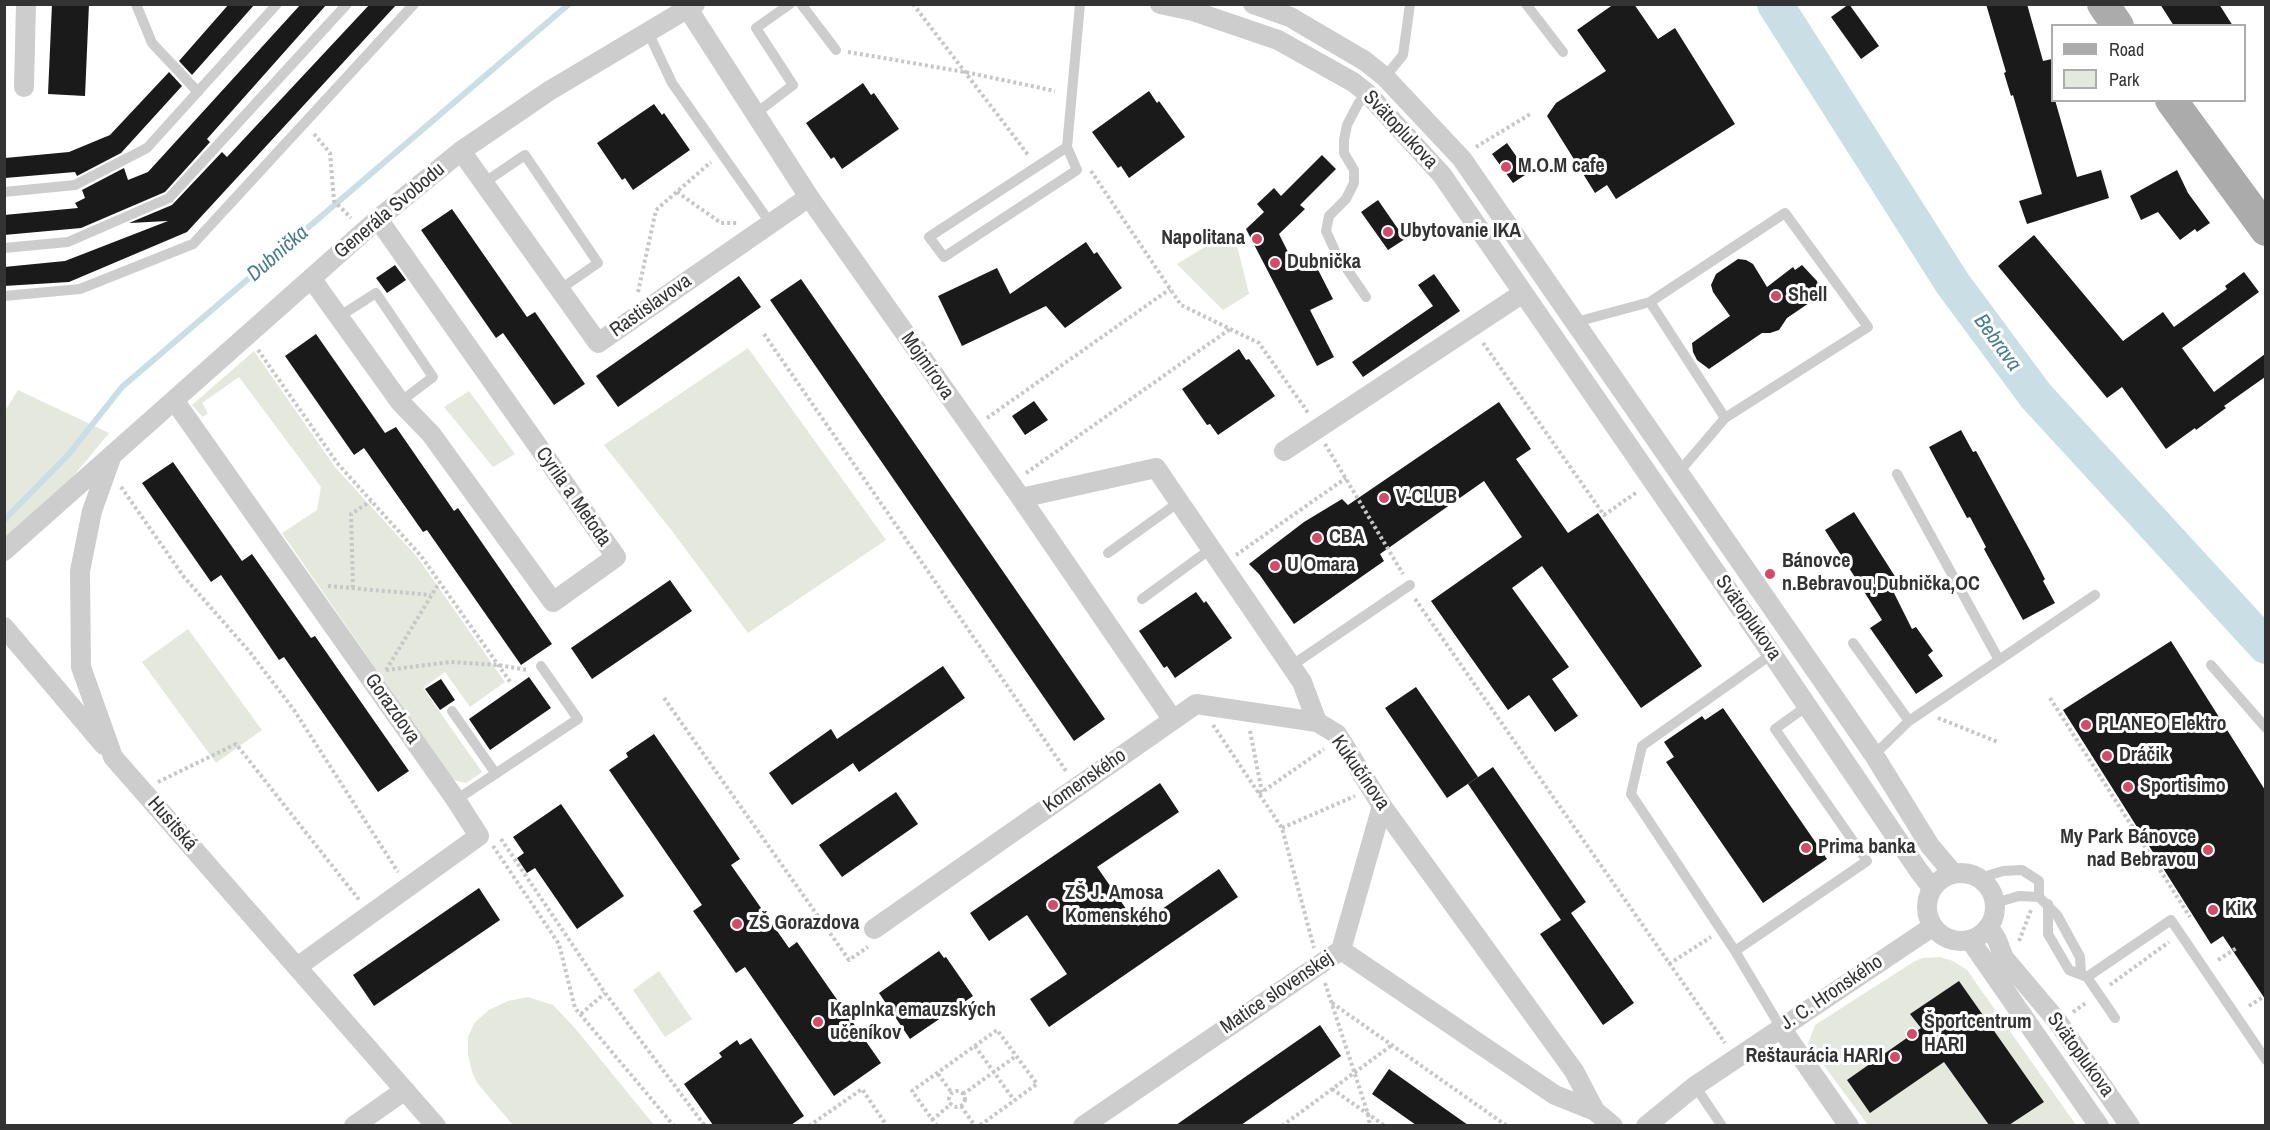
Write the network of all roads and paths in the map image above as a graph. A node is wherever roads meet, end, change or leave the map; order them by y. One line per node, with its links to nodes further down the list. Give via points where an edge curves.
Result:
1 (26, 4): 22 (street)
2 (136, 4): 24 (lane, via 152,43)
3 (277, 4): 24 (lane)
4 (347, 4): 43 (lane, via 169,198 68,242)
5 (414, 4): 29 (lane)
6 (790, 4): 28 (lane, via 756,28 793,85)
7 (801, 4): 18 (lane)
8 (913, 4): 20 (path)
9 (1080, 4): 30 (lane)
10 (1160, 4): 25 (street, Svätoplukova, via 1278,40)
11 (1253, 4): 21 (street, Svätoplukova, via 1290,17)
12 (1410, 4): 21 (lane, via 1403,55)
13 (1526, 4): 19 (lane)
14 (2103, 4): 16 (main road)
15 (691, 7): 17 (street, Generála Svobodu); 28 (street, Mojmírova)
16 (2117, 24)
17 (648, 32): 32 (street, Generála Svobodu, via 549,91); 33 (lane, via 672,83)
18 (836, 50): 20 (path)
19 (1563, 52)
20 (966, 72): 23 (path); 34 (path)
21 (1385, 77): 54 (street, Svätoplukova, via 1462,159)
22 (24, 87)
23 (1055, 91)
24 (198, 92): 36 (lane, via 147,148 75,186)
25 (1367, 93): 47 (street, Svätoplukova, via 1442,175); 49 (lane, via 1347,125 1344,140 1354,183 1346,199 1329,216 1326,231)
26 (2172, 102): 42 (main road)
27 (1532, 113): 31 (path)
28 (755, 114): 38 (street, Mojmírova)
29 (305, 122): 39 (path, via 330,153 334,201); 48 (lane, via 193,244 80,289)
30 (1067, 147): 30 (lane, via 1077,170 944,257 929,237); 45 (path, via 1092,173)
31 (1470, 151)
32 (461, 152): 35 (street, Rastislavova); 40 (street, Generála Svobodu)
33 (721, 153): 37 (path); 41 (lane)
34 (1034, 163)
35 (484, 182): 46 (street, Rastislavova); 46 (lane, via 525,155 598,263)
36 (4, 192)
37 (677, 192): 41 (path, via 721,223); 52 (path, via 656,210)
38 (809, 197): 41 (street, Rastislavova); 71 (street, Mojmírova)
39 (344, 212)
40 (378, 219): 44 (street, Generála Svobodu); 60 (street, Cyrila a Metoda, via 616,557 553,602 431,434)
41 (771, 224): 52 (street, Rastislavova)
42 (2265, 230)
43 (4, 248)
44 (311, 278): 51 (street, Cyrila a Metoda); 59 (street, Generála Svobodu)
45 (1170, 289): 55 (path, via 1181,305); 61 (path)
46 (559, 290): 52 (street, Rastislavova, via 598,343)
47 (1523, 293): 53 (street); 58 (street, Svätoplukova)
48 (4, 296)
49 (1366, 297)
50 (1650, 302): 54 (lane); 62 (lane); 62 (lane, via 1785,213 1868,327)
51 (340, 316): 60 (street, Cyrila a Metoda); 60 (lane, via 376,293 433,377)
52 (632, 319)
53 (1472, 327): 63 (street); 70 (path, via 1604,515)
54 (1581, 328): 58 (street); 66 (street, Svätoplukova)
55 (1230, 329): 63 (path, via 1259,343); 71 (path)
56 (764, 334): 112 (path)
57 (256, 347): 72 (path, via 338,464)
58 (1563, 349): 87 (street, Svätoplukova)
59 (174, 400): 65 (street, Generála Svobodu); 81 (street, Gorazdova)
60 (400, 402)
61 (990, 416)
62 (1725, 418): 66 (lane)
63 (1320, 428): 64 (street); 68 (path)
64 (1284, 451)
65 (112, 455): 75 (street, Generála Svobodu); 109 (street, Husitská, via 92,511 80,570 81,667)
66 (1679, 472): 108 (street, Svätoplukova)
67 (1897, 474): 88 (lane)
68 (1346, 478): 77 (path); 79 (path)
69 (117, 481): 122 (path, via 184,577 294,710)
70 (1642, 488)
71 (1016, 491): 73 (street, Kukučínova, via 1156,468); 101 (street, Mojmírova)
72 (371, 501): 78 (path, via 421,555); 80 (path, via 351,514)
73 (1179, 502): 74 (street, Kukučínova); 76 (lane)
74 (1212, 548): 77 (street, Kukučínova); 84 (lane)
75 (4, 551)
76 (1108, 552)
77 (1223, 564): 91 (street, Kukučínova)
78 (439, 583): 82 (path); 89 (path)
79 (1410, 585): 91 (lane); 142 (path, via 1414,598)
80 (353, 588): 81 (path, via 317,585); 82 (path)
81 (308, 590): 93 (street, Gorazdova)
82 (431, 595): 93 (path)
83 (2095, 595): 88 (lane)
84 (1142, 598)
85 (4, 627): 109 (street)
86 (1853, 643): 102 (lane)
87 (1772, 654): 97 (street, Svätoplukova); 131 (lane, via 1642,746 1631,794)
88 (1999, 660): 99 (lane)
89 (498, 665): 92 (path); 93 (path, via 451,662); 94 (path)
90 (2211, 665): 105 (lane)
91 (1291, 666): 103 (street, Kukučínova, via 1302,682)
92 (543, 669): 110 (lane, via 578,719)
93 (380, 677): 115 (street, Gorazdova)
94 (511, 683)
95 (664, 698): 139 (path)
96 (2050, 698): 132 (path, via 2194,924)
97 (1807, 706): 123 (street, Svätoplukova); 137 (lane, via 1775,729 1867,861)
98 (452, 711): 110 (lane)
99 (1923, 712): 102 (lane); 106 (path)
100 (1208, 717): 113 (path)
101 (1173, 720): 103 (street, Komenského, via 1196,704); 112 (street, Komenského)
102 (1909, 721): 108 (lane)
103 (1317, 722): 116 (street, Kukučínova, via 1337,734)
104 (1249, 724): 113 (path)
105 (2265, 728)
106 (1998, 742)
107 (1324, 749): 113 (path)
108 (1874, 755): 120 (street, Svätoplukova, via 1930,846)
109 (113, 757): 143 (street, Husitská)
110 (496, 774): 115 (lane)
111 (155, 784): 127 (path, via 236,744)
112 (1077, 786): 130 (street, Komenského)
113 (1261, 793): 117 (path)
114 (1356, 796): 117 (path)
115 (456, 800): 122 (street, Gorazdova, via 479,836)
116 (1382, 806): 136 (street); 175 (street, Kukučínova, via 1574,1071)
117 (1282, 828): 141 (path)
118 (501, 839): 146 (path)
119 (492, 845): 152 (path, via 559,944 575,1008)
120 (1953, 873): 121 (street); 123 (street)
121 (1980, 878): 124 (lane, via 2022,870 2039,881); 125 (street)
122 (408, 887): 127 (street, Gorazdova)
123 (1932, 888): 128 (street, via 1926,903)
124 (2044, 901): 125 (lane, via 2019,897); 145 (lane, via 2057,915 2080,957); 145 (lane, via 2048,934 2069,970)
125 (1995, 903): 129 (street)
126 (2031, 910): 134 (path)
127 (370, 915): 143 (street, Gorazdova)
128 (1932, 927): 133 (street, via 1949,939); 156 (street, J. C. Hronského)
129 (1989, 927): 133 (street); 196 (street, Svätoplukova, via 2004,958 2058,1022)
130 (874, 928)
131 (1721, 930): 137 (lane); 142 (path)
132 (2180, 934): 145 (lane, via 2171,920); 147 (path); 161 (lane)
133 (1970, 940): 195 (street, Svätoplukova)
134 (2017, 945)
135 (2238, 947): 140 (path)
136 (1341, 950): 141 (street, Matice slovenskej); 175 (street, Matice slovenskej, via 1555,1095)
137 (1735, 951): 156 (lane)
138 (2212, 951): 140 (path)
139 (849, 960)
140 (2218, 960): 144 (path)
141 (1319, 963): 150 (path); 186 (street, Matice slovenskej)
142 (1669, 964): 160 (path)
143 (297, 967): 169 (street, Husitská)
144 (2224, 969)
145 (2084, 975): 147 (lane)
146 (606, 993): 152 (path); 181 (path)
147 (2098, 994): 154 (path); 155 (lane)
148 (2243, 997): 151 (path)
149 (2263, 997): 151 (path)
150 (1331, 1002): 157 (path); 163 (path)
151 (2249, 1006): 153 (path)
152 (581, 1014): 180 (path)
153 (2255, 1014)
154 (2067, 1016)
155 (2115, 1018)
156 (1781, 1028): 160 (street, J. C. Hronského); 194 (street)
157 (1392, 1045): 163 (path); 190 (path)
158 (975, 1046): 159 (path, via 997,1030); 162 (path); 177 (path, via 912,1091)
159 (1017, 1056): 162 (path); 172 (path, via 1036,1084)
160 (1737, 1058): 166 (street, J. C. Hronského)
161 (2265, 1060)
162 (994, 1072): 171 (path); 172 (path)
163 (1354, 1073): 168 (path); 176 (path)
164 (938, 1074): 170 (path)
165 (860, 1083): 167 (path)
166 (1695, 1086): 192 (street, J. C. Hronského); 193 (lane)
167 (862, 1089): 182 (path); 183 (path)
168 (1332, 1089): 176 (path); 187 (path)
169 (405, 1090): 178 (street); 179 (street, Husitská)
170 (952, 1093): 171 (path); 173 (path)
171 (963, 1094): 174 (path)
172 (1014, 1100): 185 (path)
173 (951, 1104): 174 (path); 177 (path)
174 (961, 1106): 185 (path)
175 (1595, 1111): 191 (street, Kukučínova)
176 (1368, 1114): 188 (path); 189 (path)
177 (932, 1120): 184 (path)
178 (354, 1125)
179 (436, 1125)
180 (674, 1125)
181 (705, 1125)
182 (809, 1125)
183 (887, 1125)
184 (937, 1125)
185 (977, 1125)
186 (1083, 1125)
187 (1282, 1125)
188 (1370, 1125)
189 (1385, 1125)
190 (1507, 1125)
191 (1613, 1125)
192 (1646, 1125)
193 (1722, 1125)
194 (1849, 1125)
195 (2098, 1125)
196 (2130, 1125)

